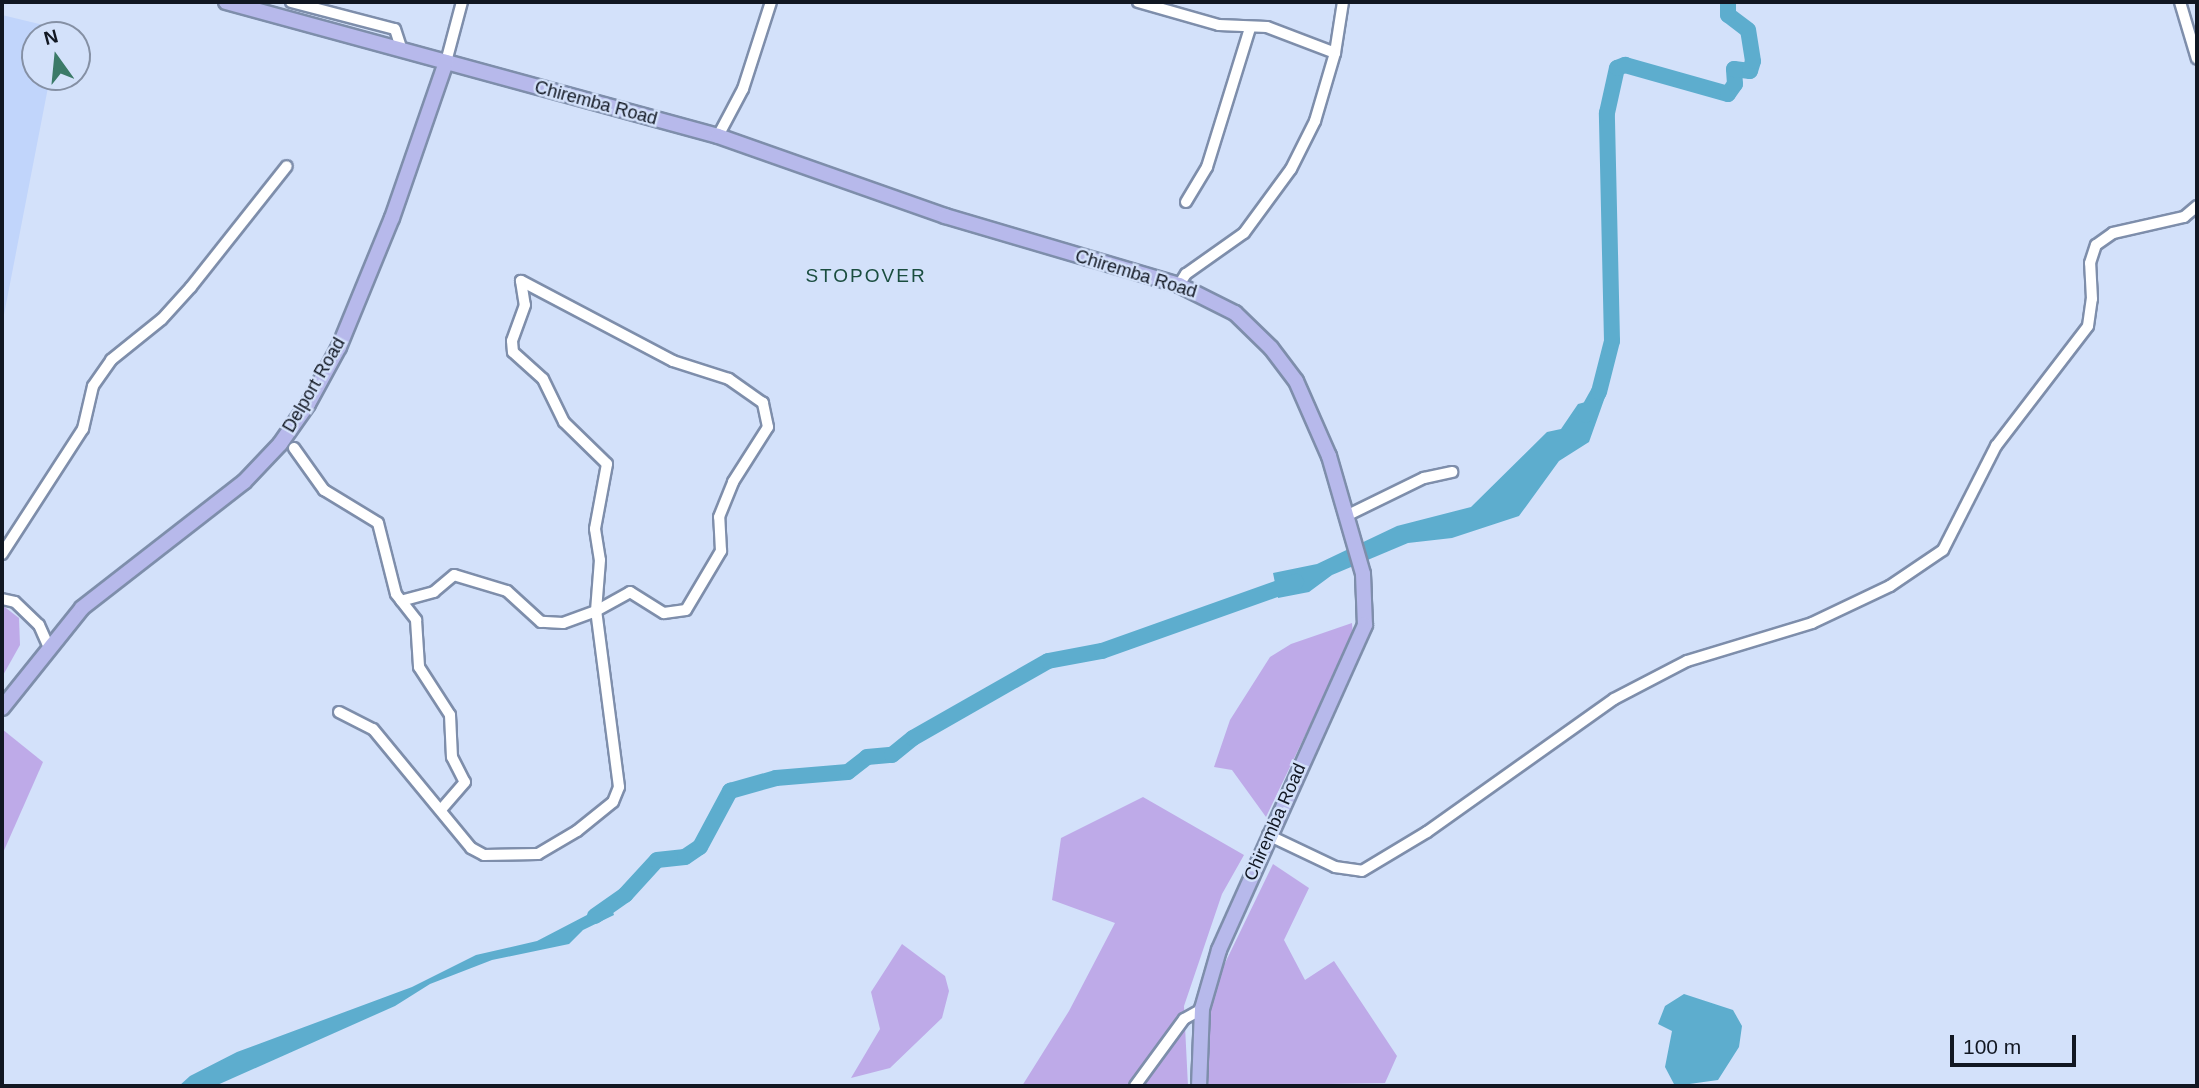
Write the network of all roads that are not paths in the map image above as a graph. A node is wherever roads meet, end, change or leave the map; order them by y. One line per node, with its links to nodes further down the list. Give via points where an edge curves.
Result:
1 (229, 2): 9 (main road, Chiremba Road)
2 (291, 2): 9 (street, via 395,29)
3 (462, 2): 12 (street, Delport Road)
4 (771, 2): 13 (street, via 743,89)
5 (1138, 2): 8 (street, via 1184,18)
6 (1343, 2): 10 (street)
7 (2180, 2): 11 (street)
8 (1250, 28): 10 (street, via 1267,27); 15 (street, via 1207,167)
9 (402, 51): 12 (main road, Chiremba Road)
10 (1335, 53): 17 (street, via 1315,121 1271,201 1244,233 1186,274)
11 (2197, 59)
12 (446, 62): 13 (main road, Chiremba Road); 25 (main road, Delport Road, via 392,218 339,347 308,404 280,444 244,482 125,570)
13 (718, 136): 17 (main road, Chiremba Road, via 945,216)
14 (287, 166): 21 (street, via 162,319 111,360 93,386 83,429)
15 (1186, 202)
16 (2197, 206): 29 (street, via 2184,217 2113,233 2096,245 2090,263 2088,326 1976,476 1943,550 1890,586 1812,623 1687,661 1614,699 1427,832 1362,871 1335,867)
17 (1179, 285): 20 (main road, Chiremba Road, via 1235,313 1287,366 1318,425)
18 (294, 448): 23 (street, via 324,490 378,523)
19 (1452, 472): 20 (street, via 1424,478)
20 (1346, 516): 29 (main road, Chiremba Road, via 1362,570 1366,602 1362,636)
21 (2, 554)
22 (2, 599): 25 (street, via 15,602 39,625)
23 (401, 601): 24 (street, via 434,592 454,575 507,592 541,622 563,623); 28 (street, via 416,620 419,667 450,715 452,757 465,782 463,790)
24 (596, 611): 24 (street, via 600,560 595,529 607,464 564,422 543,379 513,352 512,341 525,305 521,281 673,361 729,379 763,403 768,427 733,482 719,517 721,551 686,610 664,612 630,592); 28 (street, via 619,787 614,802 538,854 484,855 471,848)
25 (48, 645): 26 (main road, Delport Road)
26 (2, 708)
27 (339, 712): 28 (street, via 373,729)
28 (441, 810)
29 (1268, 835): 30 (main road, Chiremba Road, via 1219,950)
30 (1202, 1009): 31 (street, via 1184,1020); 32 (main road, Chiremba Road)
31 (1135, 1086)
32 (1199, 1086)

